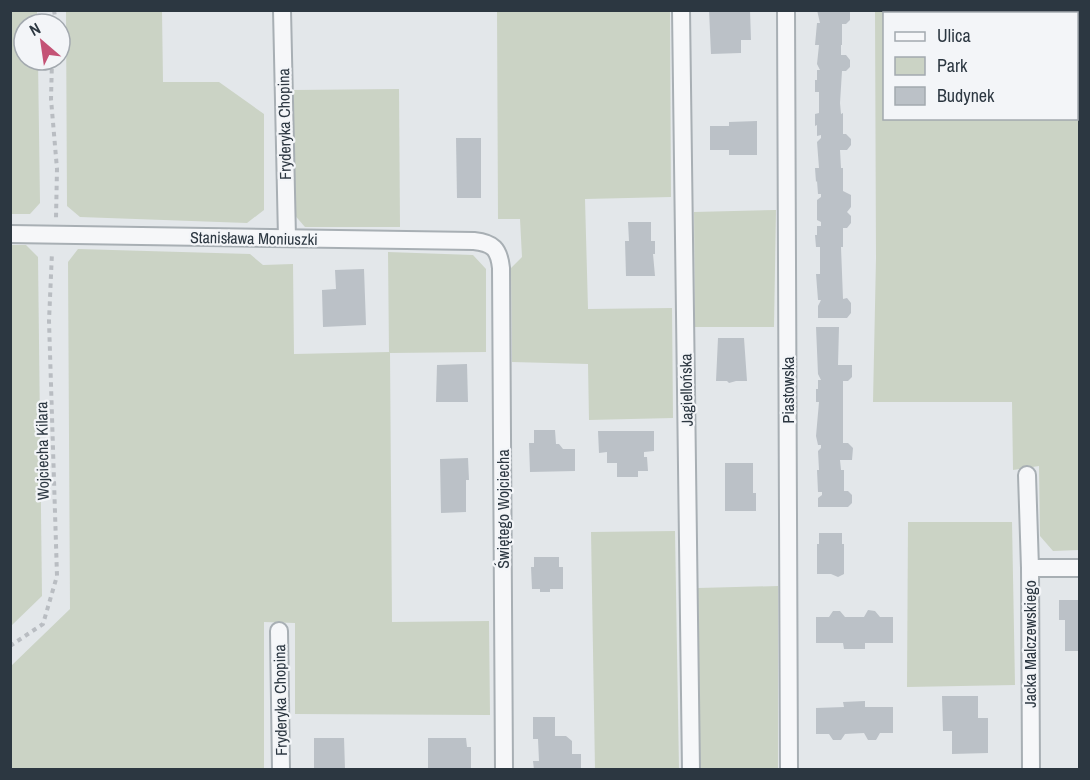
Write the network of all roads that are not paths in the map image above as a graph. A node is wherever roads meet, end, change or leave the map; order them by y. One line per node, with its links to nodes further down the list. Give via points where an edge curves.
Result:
1 (282, 10): 5 (street, Fryderyka Chopina)
2 (681, 10): 13 (street, Jagiellońska)
3 (786, 10): 14 (street, Piastowska)
4 (10, 234): 5 (street, Stanisława Moniuszki)
5 (287, 238): 6 (street, Stanisława Moniuszki, via 474,241 486,242)
6 (496, 249): 12 (street, Świętego Wojciecha, via 501,268)
7 (1027, 475): 8 (street)
8 (1030, 568): 9 (street, Jacka Malczewskiego); 15 (street, Jacka Malczewskiego)
9 (1080, 568)
10 (279, 631): 11 (street, Fryderyka Chopina)
11 (281, 770)
12 (504, 770)
13 (691, 770)
14 (789, 770)
15 (1031, 770)

